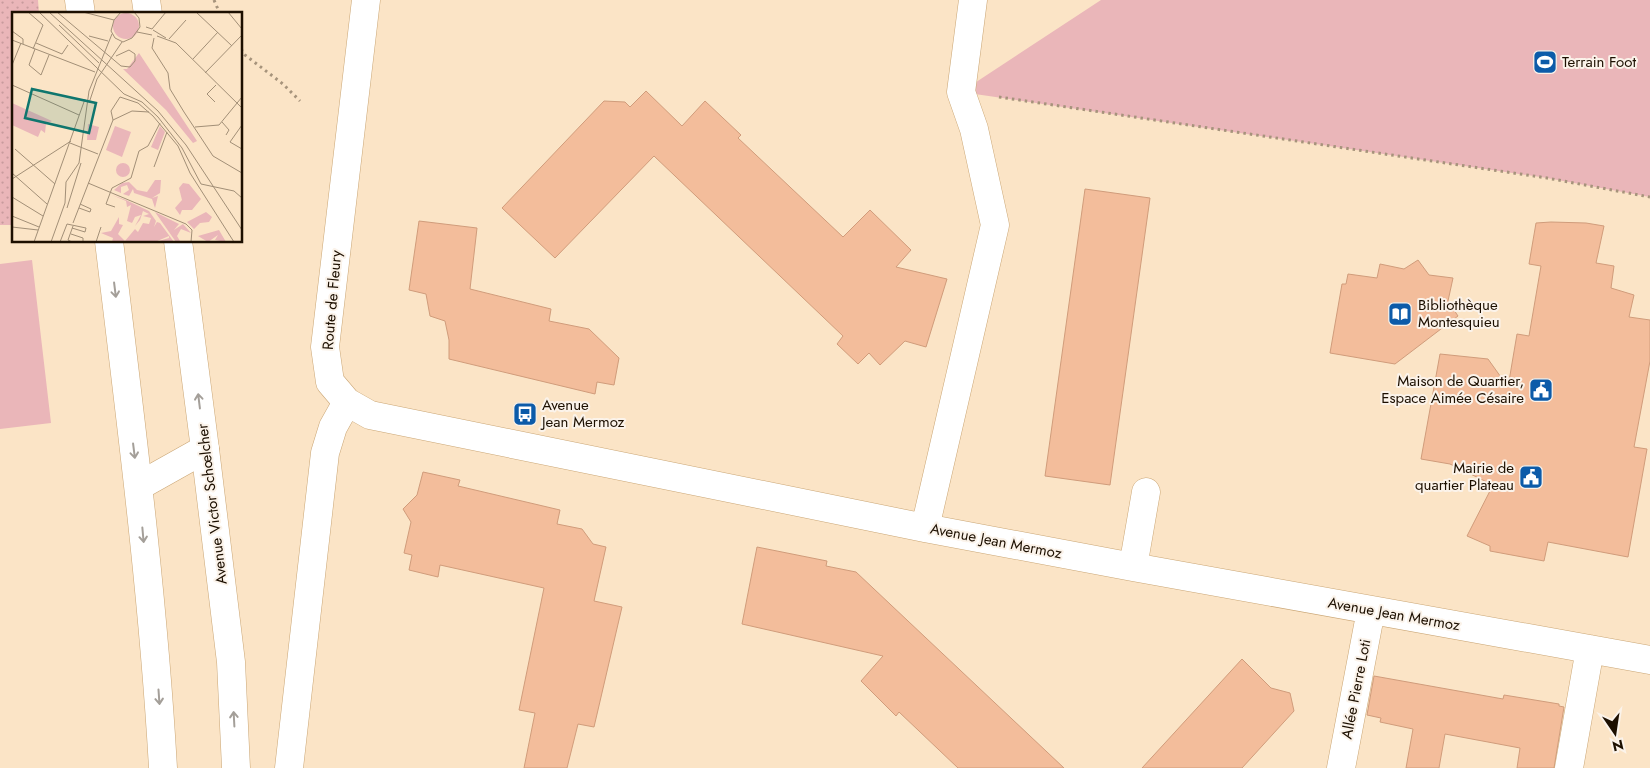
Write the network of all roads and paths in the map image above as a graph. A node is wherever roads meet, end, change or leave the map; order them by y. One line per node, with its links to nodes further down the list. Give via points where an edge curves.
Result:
1 (214, 0): 4 (path)
2 (366, 0): 11 (street, Route de Fleury, via 325,347 330,382)
3 (973, 0): 6 (street)
4 (219, 12)
5 (242, 50): 7 (path)
6 (961, 92): 8 (path, via 1547,178); 15 (street, via 974,129 995,225)
7 (300, 101)
8 (1650, 197)
9 (109, 242): 13 (street, one-way to 13)
10 (178, 242): 12 (street, Avenue Victor Schœlcher, one-way to 10)
11 (347, 402): 15 (street, Avenue Jean Mermoz, via 370,415 388,419); 22 (street, via 333,427 325,453)
12 (206, 449): 13 (street); 21 (street, Avenue Victor Schœlcher, one-way to 12, via 231,662)
13 (139, 486): 20 (street, one-way to 20)
14 (1146, 492): 16 (street)
15 (924, 528): 16 (street, Avenue Jean Mermoz)
16 (1133, 567): 17 (street, Avenue Jean Mermoz)
17 (1371, 610): 18 (street, Avenue Jean Mermoz); 23 (street, Allée Pierre Loti)
18 (1590, 649): 19 (street, Avenue Jean Mermoz); 24 (street)
19 (1650, 660)
20 (163, 768)
21 (236, 768)
22 (289, 768)
23 (1341, 768)
24 (1569, 768)

